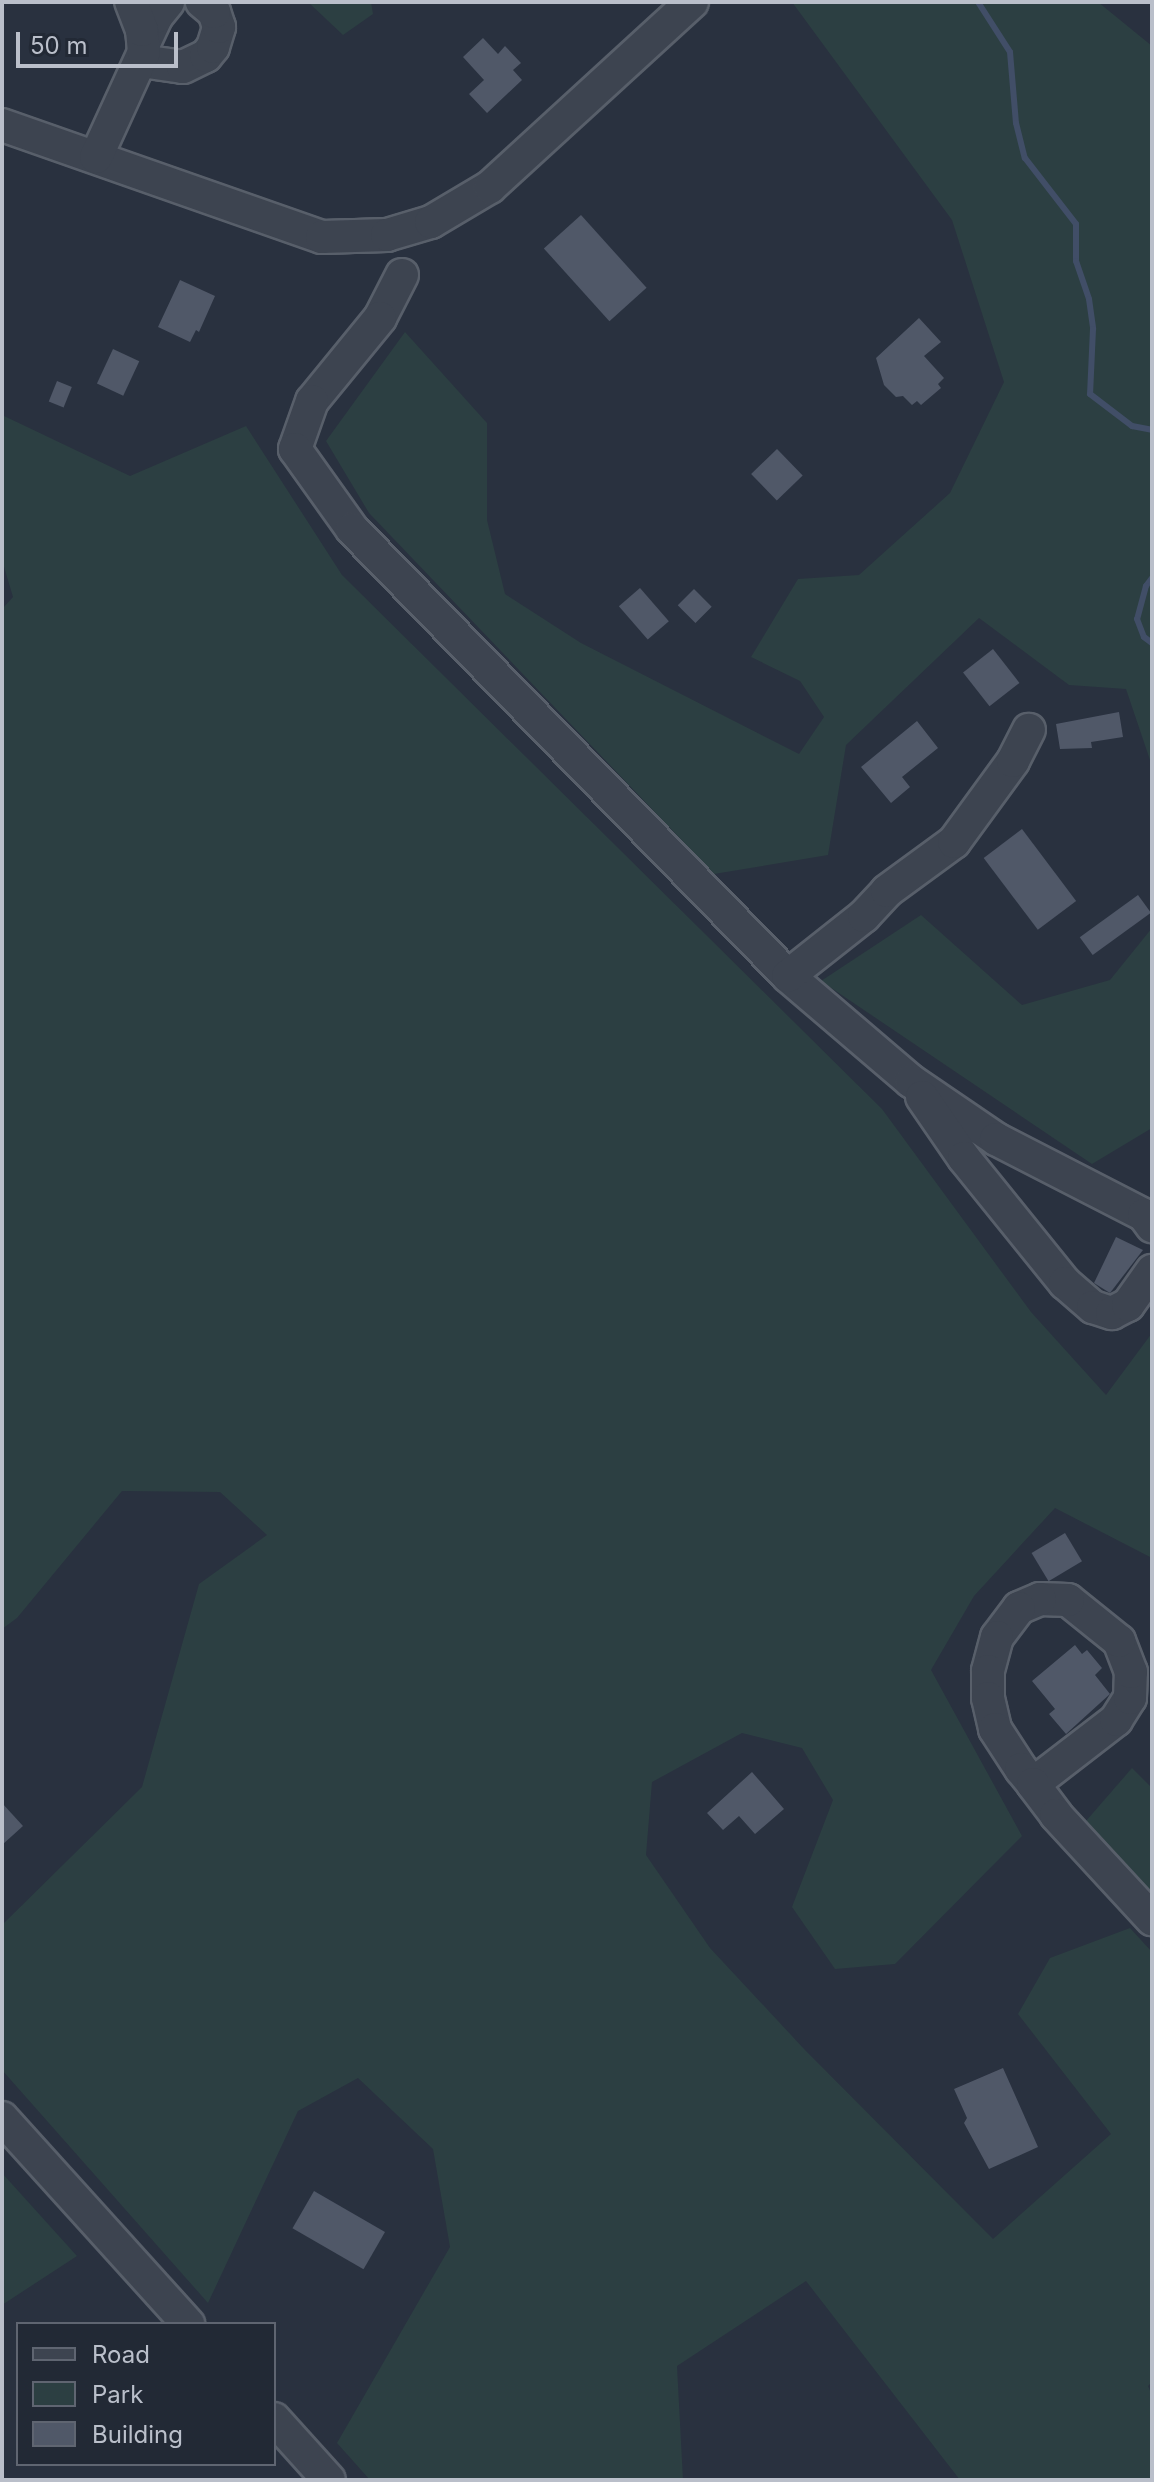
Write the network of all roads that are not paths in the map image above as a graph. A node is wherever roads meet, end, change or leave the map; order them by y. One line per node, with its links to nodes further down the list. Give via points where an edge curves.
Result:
1 (131, 2): 5 (street)
2 (168, 2): 5 (street)
3 (202, 2): 5 (street, via 214,12 219,27 206,56 183,67)
4 (692, 2): 7 (street, via 490,187 410,230 366,238 322,237)
5 (143, 51): 7 (street)
6 (2, 125): 7 (street)
7 (96, 157)
8 (402, 275): 10 (street, via 380,318 312,401 295,449 352,529)
9 (1029, 730): 10 (street, via 954,842)
10 (788, 976): 11 (street)
11 (911, 1081): 12 (street, via 996,1139 1144,1215); 13 (street, via 964,1158 1065,1283 1093,1307 1112,1313 1128,1305)
12 (1152, 1226)
13 (1152, 1271)
14 (1033, 1784): 14 (street, via 995,1729 988,1671 997,1637 1019,1608 1040,1599 1068,1600 1119,1641 1131,1672 1130,1698 1116,1720); 15 (street)
15 (1152, 1919)
16 (2, 2118): 17 (street)
17 (186, 2322)
18 (276, 2421): 19 (street)
19 (329, 2480)

